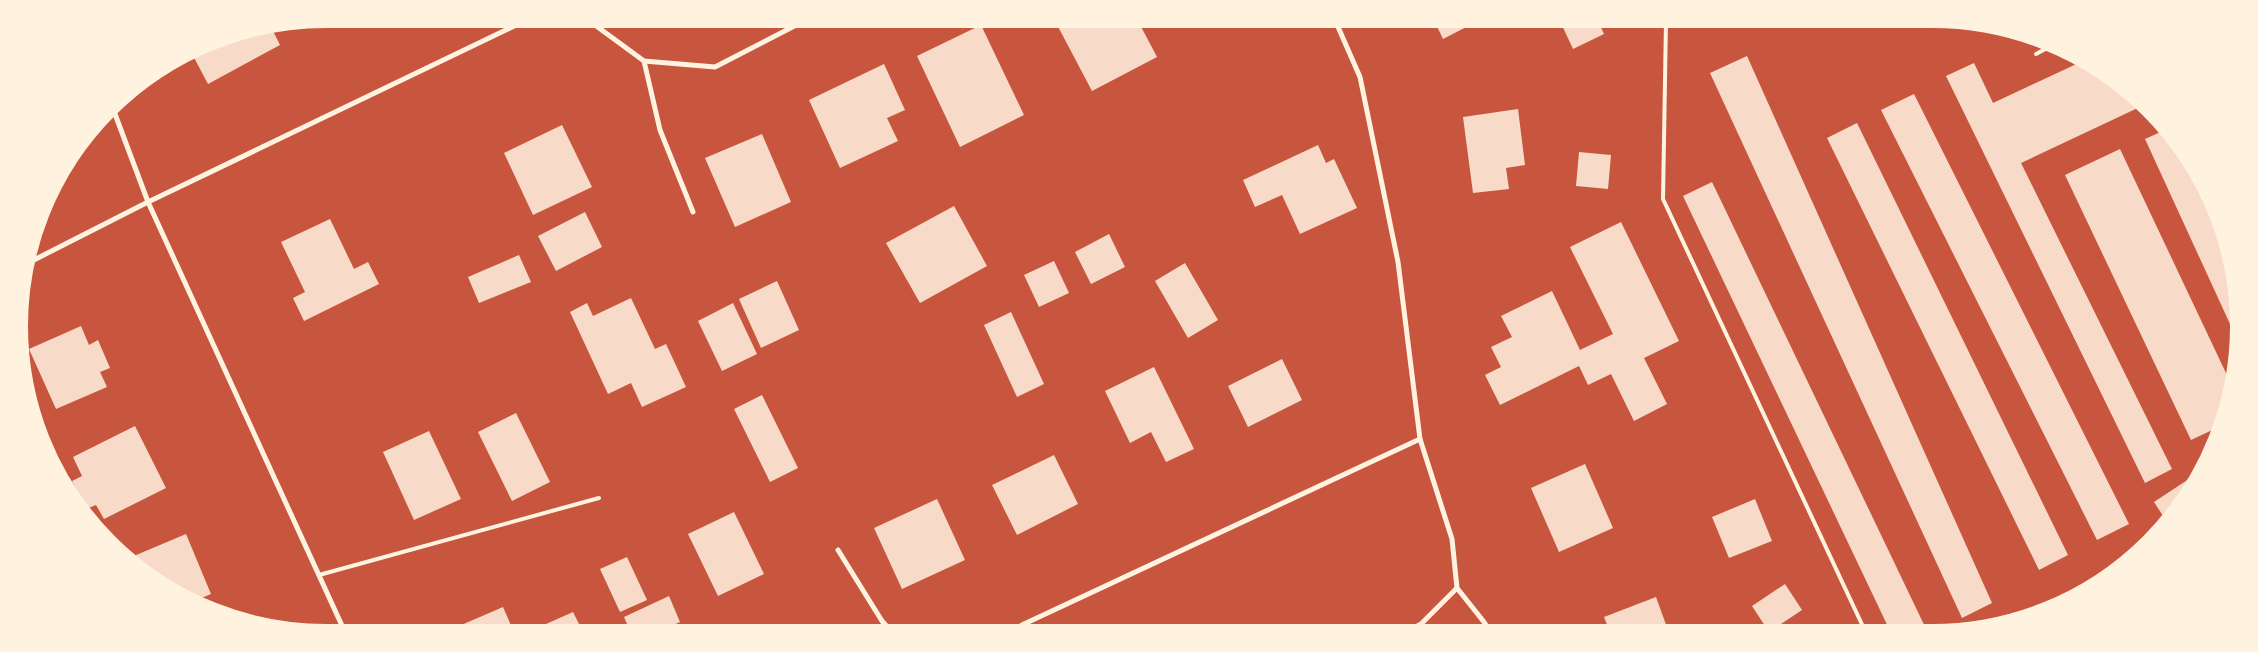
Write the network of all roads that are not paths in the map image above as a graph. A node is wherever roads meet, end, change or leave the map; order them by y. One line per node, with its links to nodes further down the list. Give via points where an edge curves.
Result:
1 (516, 25): 10 (street)
2 (595, 25): 8 (street)
3 (796, 25): 8 (street, via 715,66)
4 (1337, 25): 13 (street, via 1360,77 1398,262)
5 (1666, 25): 23 (lane, via 1663,199)
6 (2047, 48): 7 (lane)
7 (2036, 54)
8 (644, 61): 11 (street, via 660,130)
9 (114, 112): 10 (street)
10 (148, 202): 12 (street); 16 (street)
11 (693, 212)
12 (32, 261)
13 (1420, 439): 17 (street, via 1452,539); 20 (street)
14 (599, 498): 16 (lane)
15 (838, 550): 19 (street)
16 (319, 574): 18 (street)
17 (1457, 588): 21 (street); 22 (street)
18 (343, 627)
19 (888, 627)
20 (1020, 627)
21 (1416, 627)
22 (1487, 627)
23 (1863, 627)

